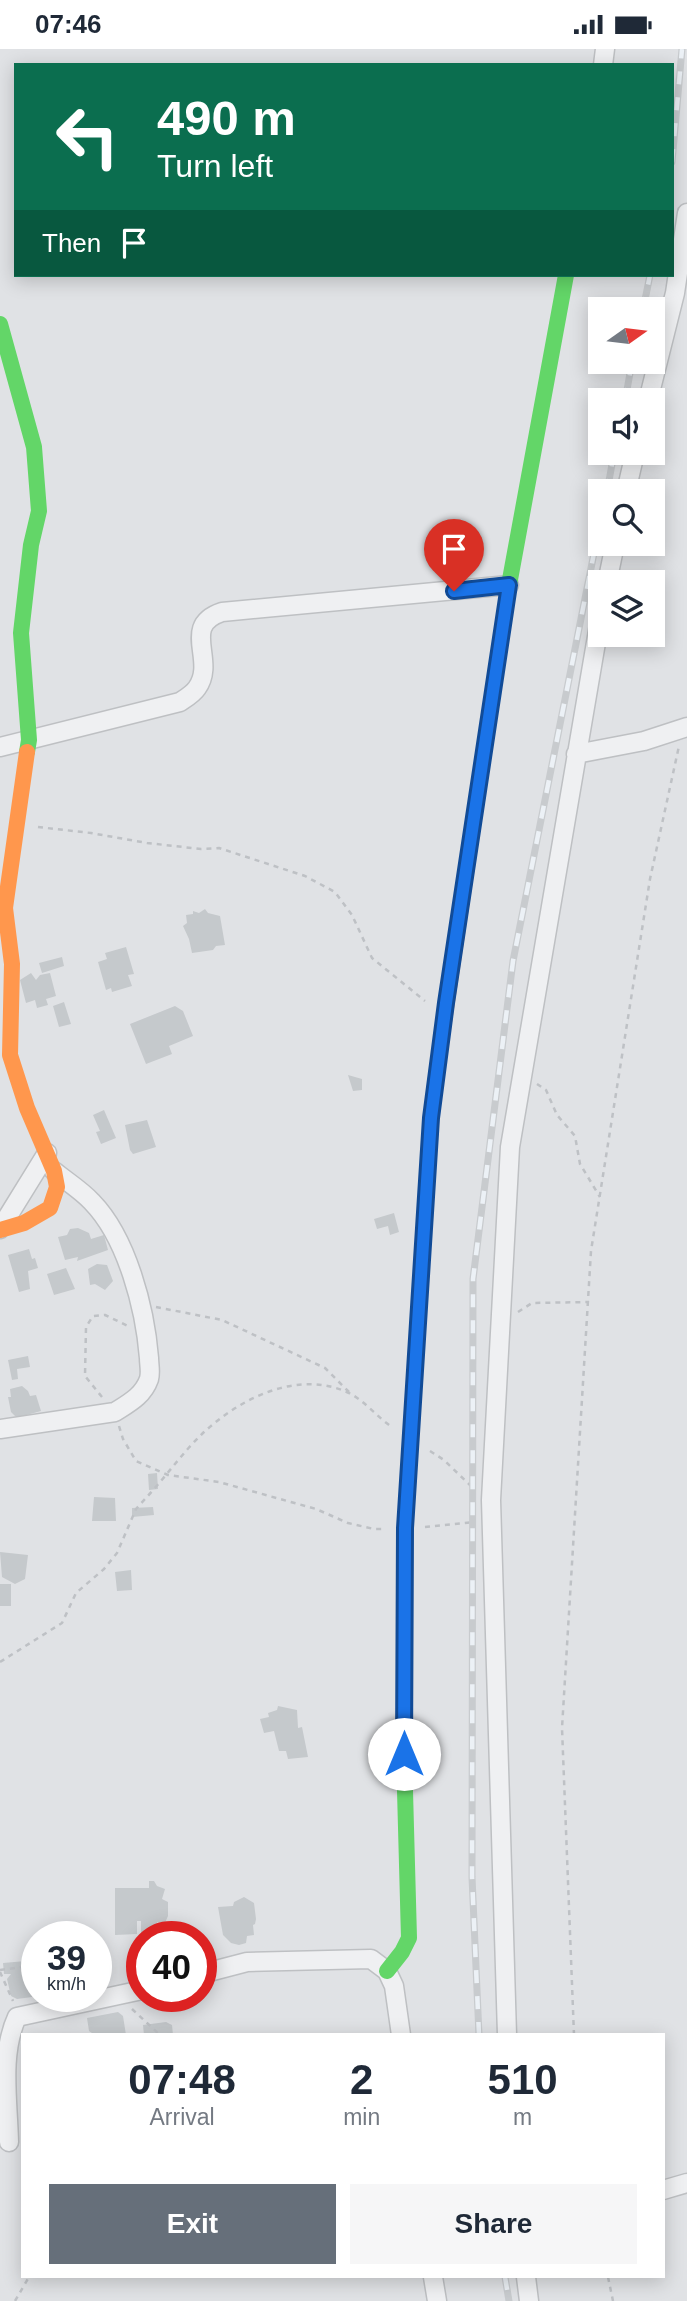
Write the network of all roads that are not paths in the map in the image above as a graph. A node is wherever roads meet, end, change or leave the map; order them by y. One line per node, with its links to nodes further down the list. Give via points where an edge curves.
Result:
1 (687, 213): 4 (street, via 675,293)
2 (566, 277): 5 (street)
3 (0, 324): 8 (street, via 34,447 38,478 39,511 21,633)
4 (651, 388)
5 (509, 585): 8 (street, via 222,612 203,623 204,669 197,689 189,696 170,706); 18 (street, via 431,1118 405,1528 409,1938)
6 (595, 647): 10 (street)
7 (685, 728): 10 (street)
8 (29, 740): 9 (street); 12 (street, via 5,908 12,964)
9 (0, 747)
10 (576, 754): 21 (street, via 510,1147 499,1332 491,1522)
11 (0, 1015): 12 (street)
12 (10, 1055): 13 (street)
13 (47, 1153): 14 (street); 15 (street)
14 (54, 1171): 15 (street, via 57,1187 50,1208); 16 (street, via 93,1202 130,1266 147,1335 150,1376 144,1391 114,1412)
15 (0, 1230)
16 (0, 1429)
17 (217, 1970): 18 (street, via 247,1962 371,1959)
18 (387, 1971): 20 (street, via 394,1986)
19 (126, 1993): 22 (street, via 16,2017 7,2033 4,2064)
20 (401, 2033)
21 (507, 2033)
22 (10, 2143)
23 (687, 2183): 24 (street)
24 (665, 2189)
25 (433, 2278): 27 (street)
26 (526, 2278): 28 (street)
27 (437, 2301)
28 (529, 2301)

